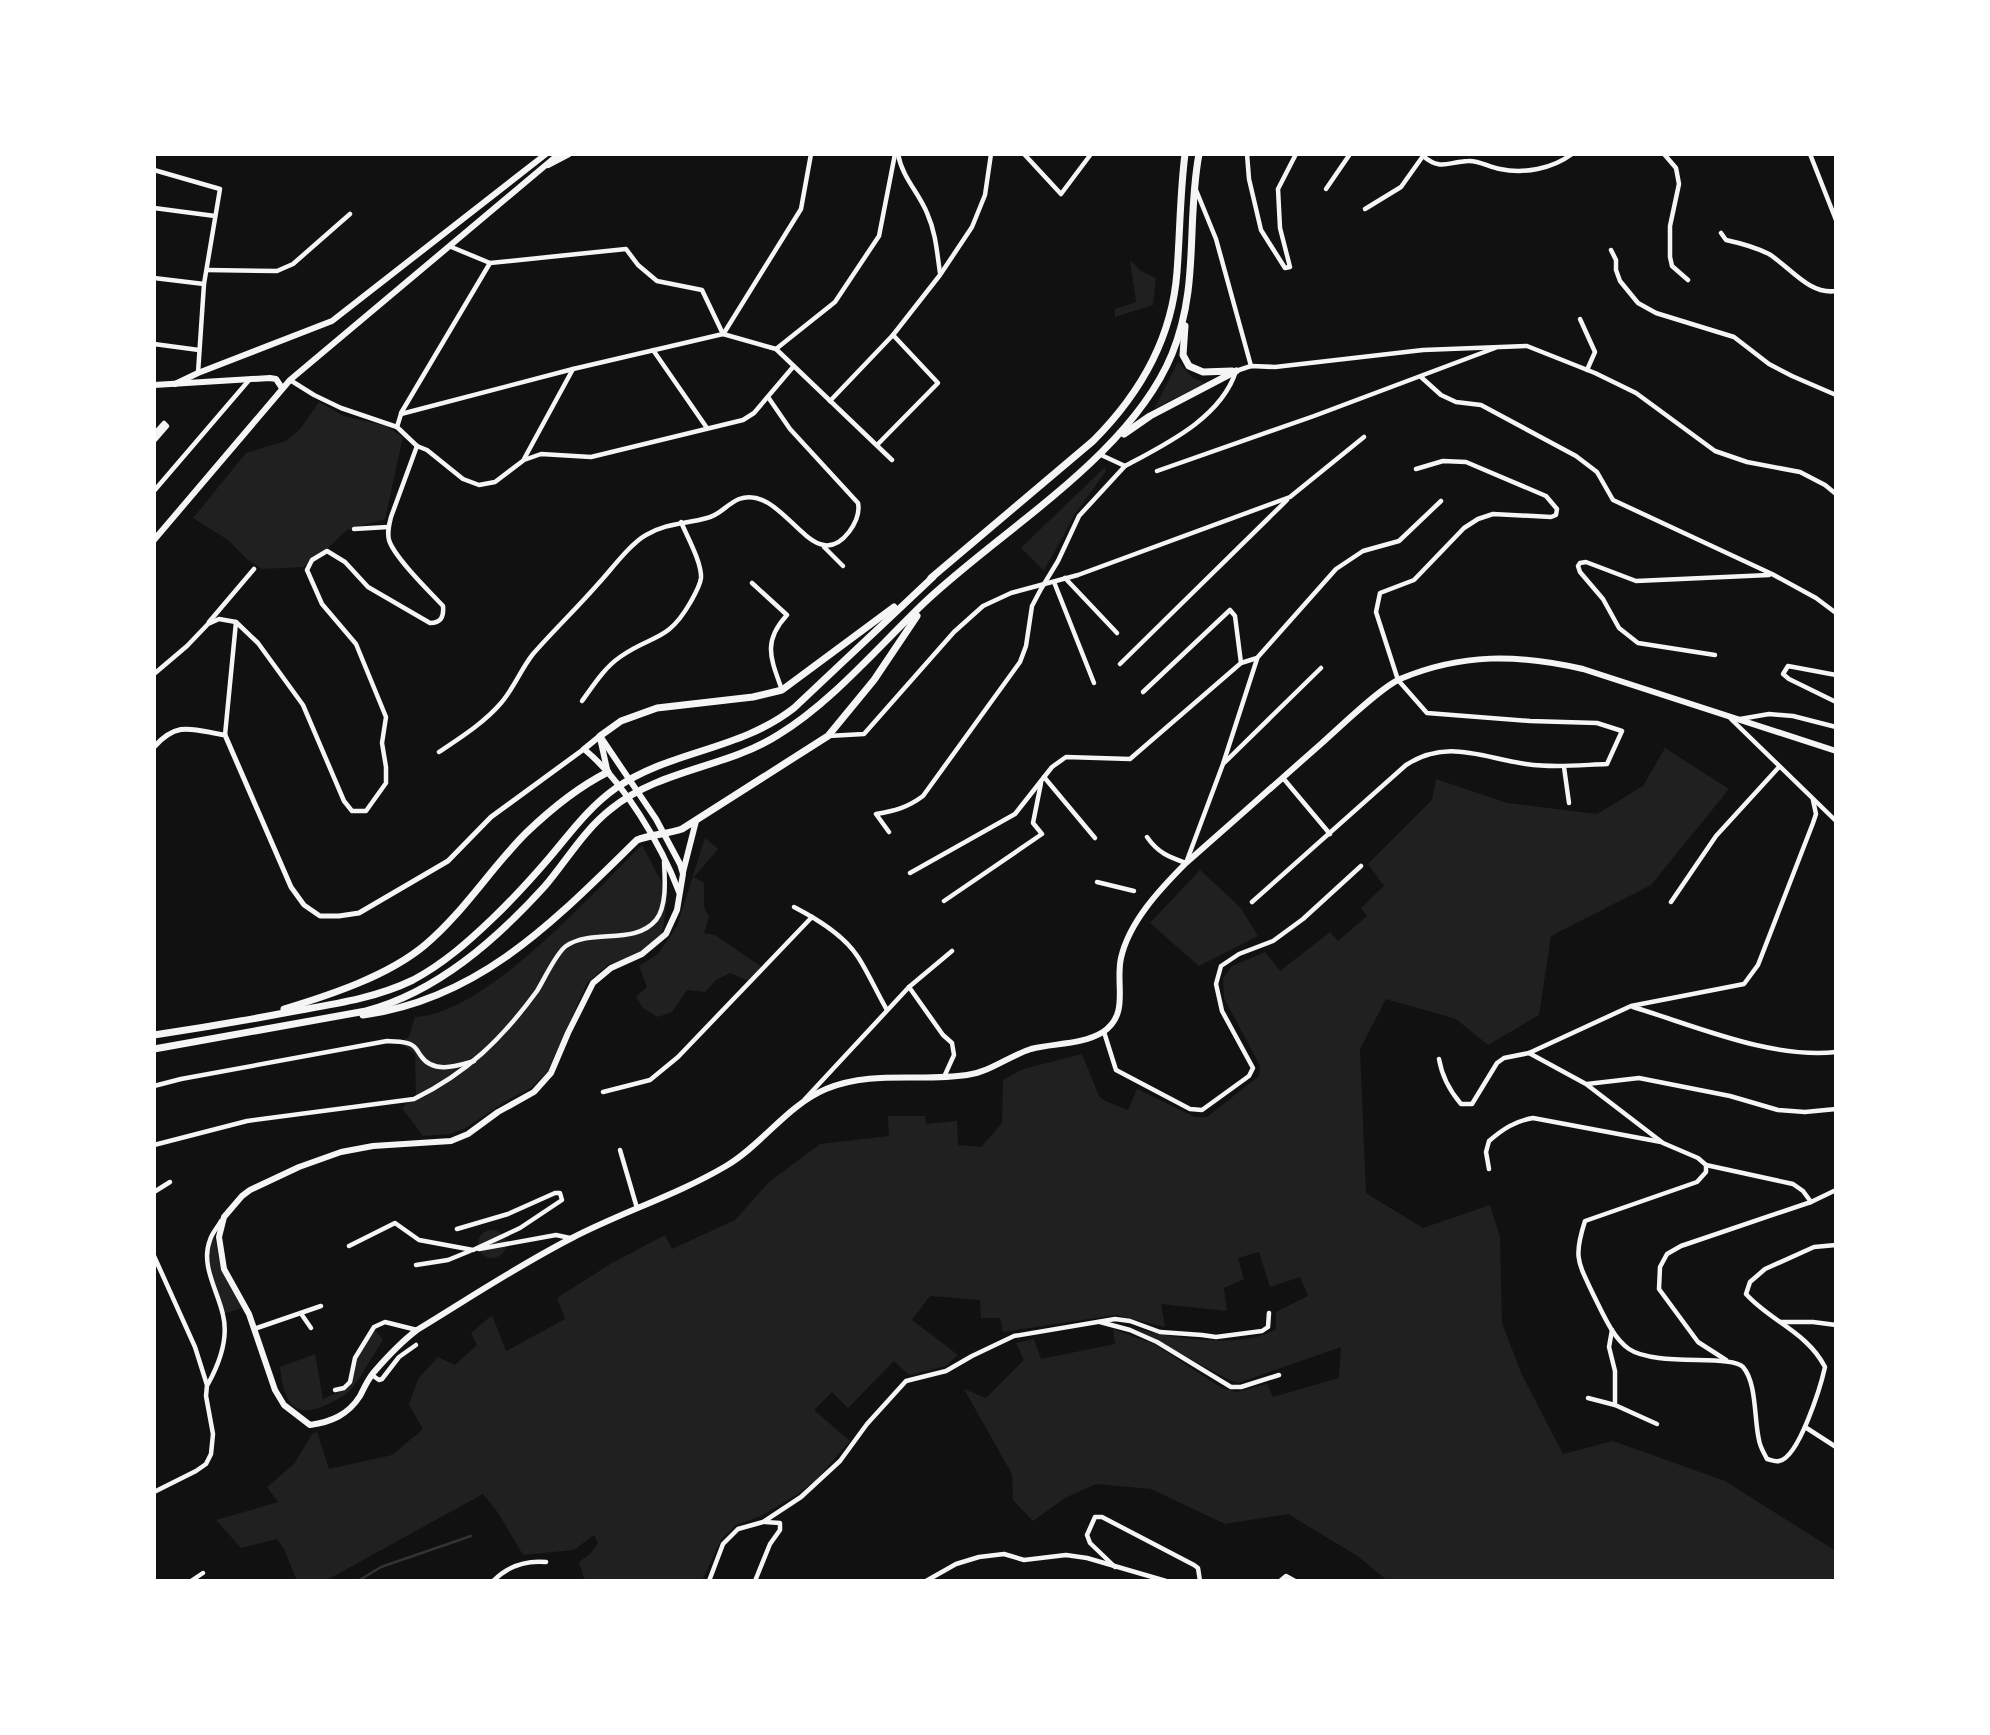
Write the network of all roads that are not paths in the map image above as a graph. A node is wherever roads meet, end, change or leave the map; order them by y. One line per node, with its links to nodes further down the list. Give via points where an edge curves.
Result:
1 (538, 154): 21 (main road)
2 (546, 154): 21 (main road)
3 (559, 154): 19 (main road)
4 (569, 154): 19 (main road)
5 (811, 154): 41 (street, via 801,209)
6 (896, 154): 34 (street, via 927,213); 45 (street, via 878,236 835,302)
7 (991, 154): 34 (street, via 985,195 972,227)
8 (1024, 154): 9 (street, via 1061,194)
9 (1091, 154)
10 (1185, 154): 89 (highway, via 1173,304 1145,377 1093,441)
11 (1199, 154): 22 (highway)
12 (1247, 154): 13 (street, via 1261,230 1285,268 1290,267 1280,228 1278,189)
13 (1296, 154)
14 (1350, 154): 23 (street)
15 (1572, 154): 18 (street, via 1526,171 1471,160 1433,164)
16 (1664, 154): 36 (street, via 1676,168 1679,184 1670,226 1670,257 1672,266)
17 (1810, 154): 28 (street)
18 (1423, 155): 25 (street, via 1401,187)
19 (546, 165): 30 (main road)
20 (154, 170): 27 (street, via 220,189)
21 (523, 171): 53 (main road, via 332,321)
22 (1195, 188): 39 (highway); 48 (street, via 1216,239)
23 (1326, 189)
24 (154, 208): 27 (street)
25 (1365, 209)
26 (350, 214): 33 (street, via 284,269)
27 (215, 216): 33 (street)
28 (1836, 220)
29 (1721, 233): 38 (street, via 1726,240 1768,254 1814,289)
30 (449, 246): 32 (street); 56 (main road)
31 (1611, 250): 60 (street, via 1620,281 1638,303 1734,337 1769,364)
32 (490, 263): 41 (street, via 626,249 657,281 702,290); 63 (street)
33 (207, 270): 37 (street)
34 (940, 275): 42 (street)
35 (154, 278): 37 (street)
36 (1688, 280)
37 (204, 284): 46 (street)
38 (1836, 291)
39 (1186, 309): 52 (highway, via 1183,355 1189,366 1203,372); 71 (highway, via 1172,355 1154,388 1125,429)
40 (1580, 319): 51 (street, via 1595,352)
41 (723, 334): 45 (street); 47 (street)
42 (893, 335): 62 (street); 69 (street, via 938,383)
43 (154, 344): 46 (street)
44 (1500, 346): 48 (street); 51 (street, via 1527,345); 54 (street)
45 (776, 349): 49 (street)
46 (199, 350): 53 (street)
47 (653, 350): 50 (street); 65 (street)
48 (1251, 366): 52 (street)
49 (793, 367): 61 (street); 62 (street)
50 (573, 369): 63 (street); 72 (street)
51 (1587, 370): 78 (street, via 1636,393 1715,451 1800,472)
52 (1236, 371): 71 (highway, via 1150,416); 74 (street, via 1227,393 1208,414)
53 (198, 373): 57 (main road)
54 (1421, 377): 76 (street); 88 (street, via 1441,395 1481,405 1576,456 1597,472 1613,500)
55 (250, 378): 57 (main road); 59 (main road, via 276,379); 77 (street)
56 (290, 380): 59 (main road); 64 (street, via 341,408)
57 (175, 384): 58 (main road)
58 (154, 385)
59 (282, 388): 84 (main road)
60 (1836, 395)
61 (768, 397): 65 (street, via 743,420); 85 (street, via 790,429 858,503 851,529 835,546)
62 (830, 401): 69 (street)
63 (401, 414): 64 (street)
64 (397, 427): 70 (street)
65 (707, 428): 72 (street, via 591,457 541,454)
66 (154, 435): 68 (street, via 164,423 167,426)
67 (1364, 437): 79 (street)
68 (154, 440)
69 (877, 445): 73 (street)
70 (417, 446): 72 (street, via 479,485 495,482); 82 (street)
71 (1098, 454): 74 (street); 90 (highway)
72 (524, 460)
73 (892, 460)
74 (1125, 466): 94 (street, via 1079,516)
75 (1416, 468): 106 (street, via 1443,461 1466,462 1546,496 1557,509 1551,517 1493,514 1478,519 1414,580 1380,593 1376,612)
76 (1157, 471)
77 (154, 491)
78 (1836, 494)
79 (1290, 497): 91 (street); 102 (street)
80 (1441, 501): 100 (street, via 1399,541 1363,551 1336,569)
81 (681, 522): 85 (street, via 720,513 739,499 760,498); 110 (street, via 701,578 695,594 669,631 621,656); 121 (street, via 645,535 533,655 500,705)
82 (388, 527): 83 (street); 96 (street, via 389,542 398,555 443,606 444,613 436,623 368,587 345,562 327,551 312,560 307,570 322,604 356,644 386,717 382,743 386,783 366,811 352,811 344,801 303,705 258,643)
83 (354, 528)
84 (154, 540)
85 (824, 547): 86 (street)
86 (843, 566)
87 (254, 569): 97 (street)
88 (1772, 574): 95 (street); 99 (street, via 1636,581 1580,563 1580,572 1619,628 1638,643)
89 (933, 577): 108 (highway); 158 (highway, via 777,721 749,736 651,769 601,799 501,909 443,961 380,993)
90 (953, 578): 117 (highway, via 912,621 874,680); 159 (highway, via 784,732 757,747 653,783 612,807 545,886 460,965 388,1005)
91 (1065, 578): 92 (street); 98 (street)
92 (1054, 582): 94 (street); 107 (street)
93 (752, 583): 108 (street, via 787,615 770,645)
94 (1045, 583): 117 (street, via 983,606 864,733); 135 (street, via 1032,606 1020,662 923,796 910,806 876,814)
95 (1836, 613)
96 (236, 622): 97 (street, via 219,619); 115 (street)
97 (208, 624): 104 (street)
98 (1117, 633)
99 (1715, 656)
100 (1257, 658): 101 (street); 122 (street)
101 (1241, 663): 109 (street, via 1235,616 1230,610); 128 (street, via 1130,759 1066,757)
102 (1120, 664)
103 (1321, 668): 122 (street)
104 (154, 674)
105 (1836, 675): 111 (street, via 1787,666 1783,674)
106 (1398, 680): 112 (main road, via 1471,659 1550,661); 124 (street, via 1427,713 1597,723 1622,731 1608,764); 127 (main road)
107 (1094, 683)
108 (782, 690): 116 (highway, via 657,708 621,721)
109 (1143, 692)
110 (582, 701)
111 (1836, 702)
112 (1729, 716): 113 (main road); 125 (street)
113 (1739, 720): 114 (street, via 1769,714); 120 (main road)
114 (1836, 727)
115 (225, 735): 118 (street, via 178,729); 119 (street, via 291,887 304,905 320,915 339,916 359,913 448,861 491,817)
116 (600, 736): 119 (main road); 123 (main road); 126 (main road)
117 (828, 736): 132 (highway)
118 (154, 747)
119 (584, 749): 126 (main road)
120 (1836, 751)
121 (439, 752)
122 (1223, 764): 142 (street)
123 (619, 766): 126 (main road); 131 (main road)
124 (1564, 767): 130 (street); 136 (street, via 1461,751 1420,756)
125 (1779, 767): 129 (street); 151 (street, via 1717,836)
126 (608, 772): 134 (main road); 158 (highway, via 587,783 526,833 424,946 344,988)
127 (1283, 778): 136 (street); 142 (main road)
128 (1043, 779): 140 (street); 144 (street, via 1015,814); 149 (street, via 1033,822 1042,834)
129 (1813, 800): 133 (street); 156 (street, via 1814,822 1758,965 1744,984)
130 (1569, 803)
131 (655, 817): 134 (main road); 137 (main road)
132 (695, 821): 137 (highway); 145 (main road)
133 (1836, 821)
134 (644, 824): 138 (main road)
135 (888, 832)
136 (1330, 834): 150 (street)
137 (666, 835): 138 (highway); 145 (main road)
138 (654, 837): 141 (main road); 159 (highway, via 637,840 526,944 443,994 396,1010)
139 (1147, 837): 142 (street, via 1155,849)
140 (1095, 838)
141 (662, 851): 148 (main road); 166 (street, via 664,893 656,920 642,932 595,937 565,947 535,994)
142 (1186, 863): 160 (main road, via 1136,921 1120,961 1119,1008)
143 (1361, 866): 160 (street, via 1273,941 1221,966 1216,985 1222,1011 1253,1068 1249,1076 1202,1110 1190,1109 1116,1070)
144 (910, 873)
145 (683, 874): 148 (main road)
146 (1097, 882): 147 (street)
147 (1134, 891)
148 (679, 894): 185 (main road, via 666,934 593,983 551,1073 534,1092 451,1141 373,1146 299,1167 242,1196)
149 (944, 901)
150 (1252, 902)
151 (1671, 902)
152 (794, 907): 153 (street)
153 (812, 916): 157 (street, via 848,944); 170 (street, via 678,1057 650,1080)
154 (952, 951): 155 (street)
155 (909, 987): 157 (street); 167 (street, via 952,1043 954,1055)
156 (1631, 1006): 163 (street, via 1793,1053); 164 (street)
157 (887, 1010): 171 (street)
158 (257, 1018): 161 (highway)
159 (300, 1024): 162 (highway)
160 (1103, 1031): 167 (main road, via 1030,1050 978,1073)
161 (154, 1035)
162 (154, 1049)
163 (1836, 1052)
164 (1529, 1053): 165 (street, via 1497,1063 1472,1104 1461,1104 1451,1093); 168 (street)
165 (1439, 1059)
166 (478, 1060): 169 (street, via 437,1066 408,1043 387,1041); 174 (street, via 414,1099 247,1121)
167 (944, 1077): 171 (main road, via 861,1079 826,1089)
168 (1586, 1084): 172 (street, via 1639,1079 1778,1110); 173 (street)
169 (154, 1086)
170 (603, 1092)
171 (800, 1104): 184 (main road, via 729,1165)
172 (1836, 1110)
173 (1663, 1143): 176 (street); 178 (street, via 1527,1119 1516,1121 1489,1141)
174 (154, 1145)
175 (620, 1150): 184 (street)
176 (1706, 1165): 177 (street); 179 (street)
177 (1713, 1167): 179 (street); 183 (street, via 1793,1184)
178 (1489, 1169)
179 (1706, 1172): 201 (street, via 1697,1182 1585,1221 1577,1259)
180 (170, 1182): 182 (street)
181 (1836, 1189): 183 (street)
182 (154, 1192)
183 (1811, 1202): 204 (street, via 1681,1247 1667,1254 1660,1267 1658,1284 1668,1303 1698,1342)
184 (637, 1208): 187 (main road)
185 (224, 1217): 200 (main road, via 219,1237 224,1269); 207 (street, via 207,1253 224,1317 225,1340)
186 (457, 1229): 190 (street, via 560,1193 561,1203)
187 (571, 1238): 190 (street, via 556,1235); 202 (main road)
188 (1836, 1245): 197 (street, via 1814,1247 1765,1269 1750,1282 1746,1294)
189 (349, 1246): 190 (street, via 395,1223 419,1240)
190 (473, 1250): 192 (street)
191 (154, 1256): 207 (street)
192 (416, 1265)
193 (321, 1306): 195 (street)
194 (1269, 1313): 196 (street, via 1268,1327 1262,1331 1216,1336 1160,1332 1115,1319)
195 (302, 1315): 199 (street); 200 (street)
196 (1099, 1322): 206 (street, via 1157,1342 1231,1387); 215 (street, via 1014,1336 946,1371 906,1381 840,1461 801,1497)
197 (1781, 1322): 198 (street); 212 (street, via 1819,1354 1825,1367)
198 (1836, 1325)
199 (311, 1328)
200 (254, 1329): 205 (main road, via 275,1390 284,1405 310,1425 340,1417 358,1399)
201 (1612, 1329): 204 (street, via 1627,1348 1641,1355); 210 (street, via 1609,1347)
202 (417, 1330): 205 (main road); 208 (street, via 385,1322 374,1327 355,1358 350,1382)
203 (415, 1345): 205 (street, via 382,1379)
204 (1727, 1361): 212 (street, via 1745,1369 1759,1442 1768,1459 1779,1461 1788,1456)
205 (371, 1374)
206 (1279, 1375)
207 (207, 1385): 214 (street, via 211,1454 197,1471)
208 (335, 1391)
209 (1588, 1398): 210 (street)
210 (1615, 1405): 211 (street)
211 (1657, 1424)
212 (1805, 1427): 213 (street)
213 (1836, 1447)
214 (154, 1492)
215 (763, 1522): 221 (street, via 738,1529 723,1544); 222 (street, via 780,1524 780,1530)
216 (546, 1562): 220 (street, via 504,1570)
217 (1115, 1568): 223 (street, via 1066,1555 1024,1560 1004,1554 956,1563); 224 (street); 225 (street, via 1090,1543 1087,1535 1095,1517 1194,1565)
218 (203, 1573): 219 (street)
219 (191, 1581)
220 (492, 1581)
221 (709, 1581)
222 (755, 1581)
223 (926, 1581)
224 (1166, 1581)
225 (1200, 1581)
226 (1280, 1581): 227 (street, via 1286,1576)
227 (1295, 1581)

